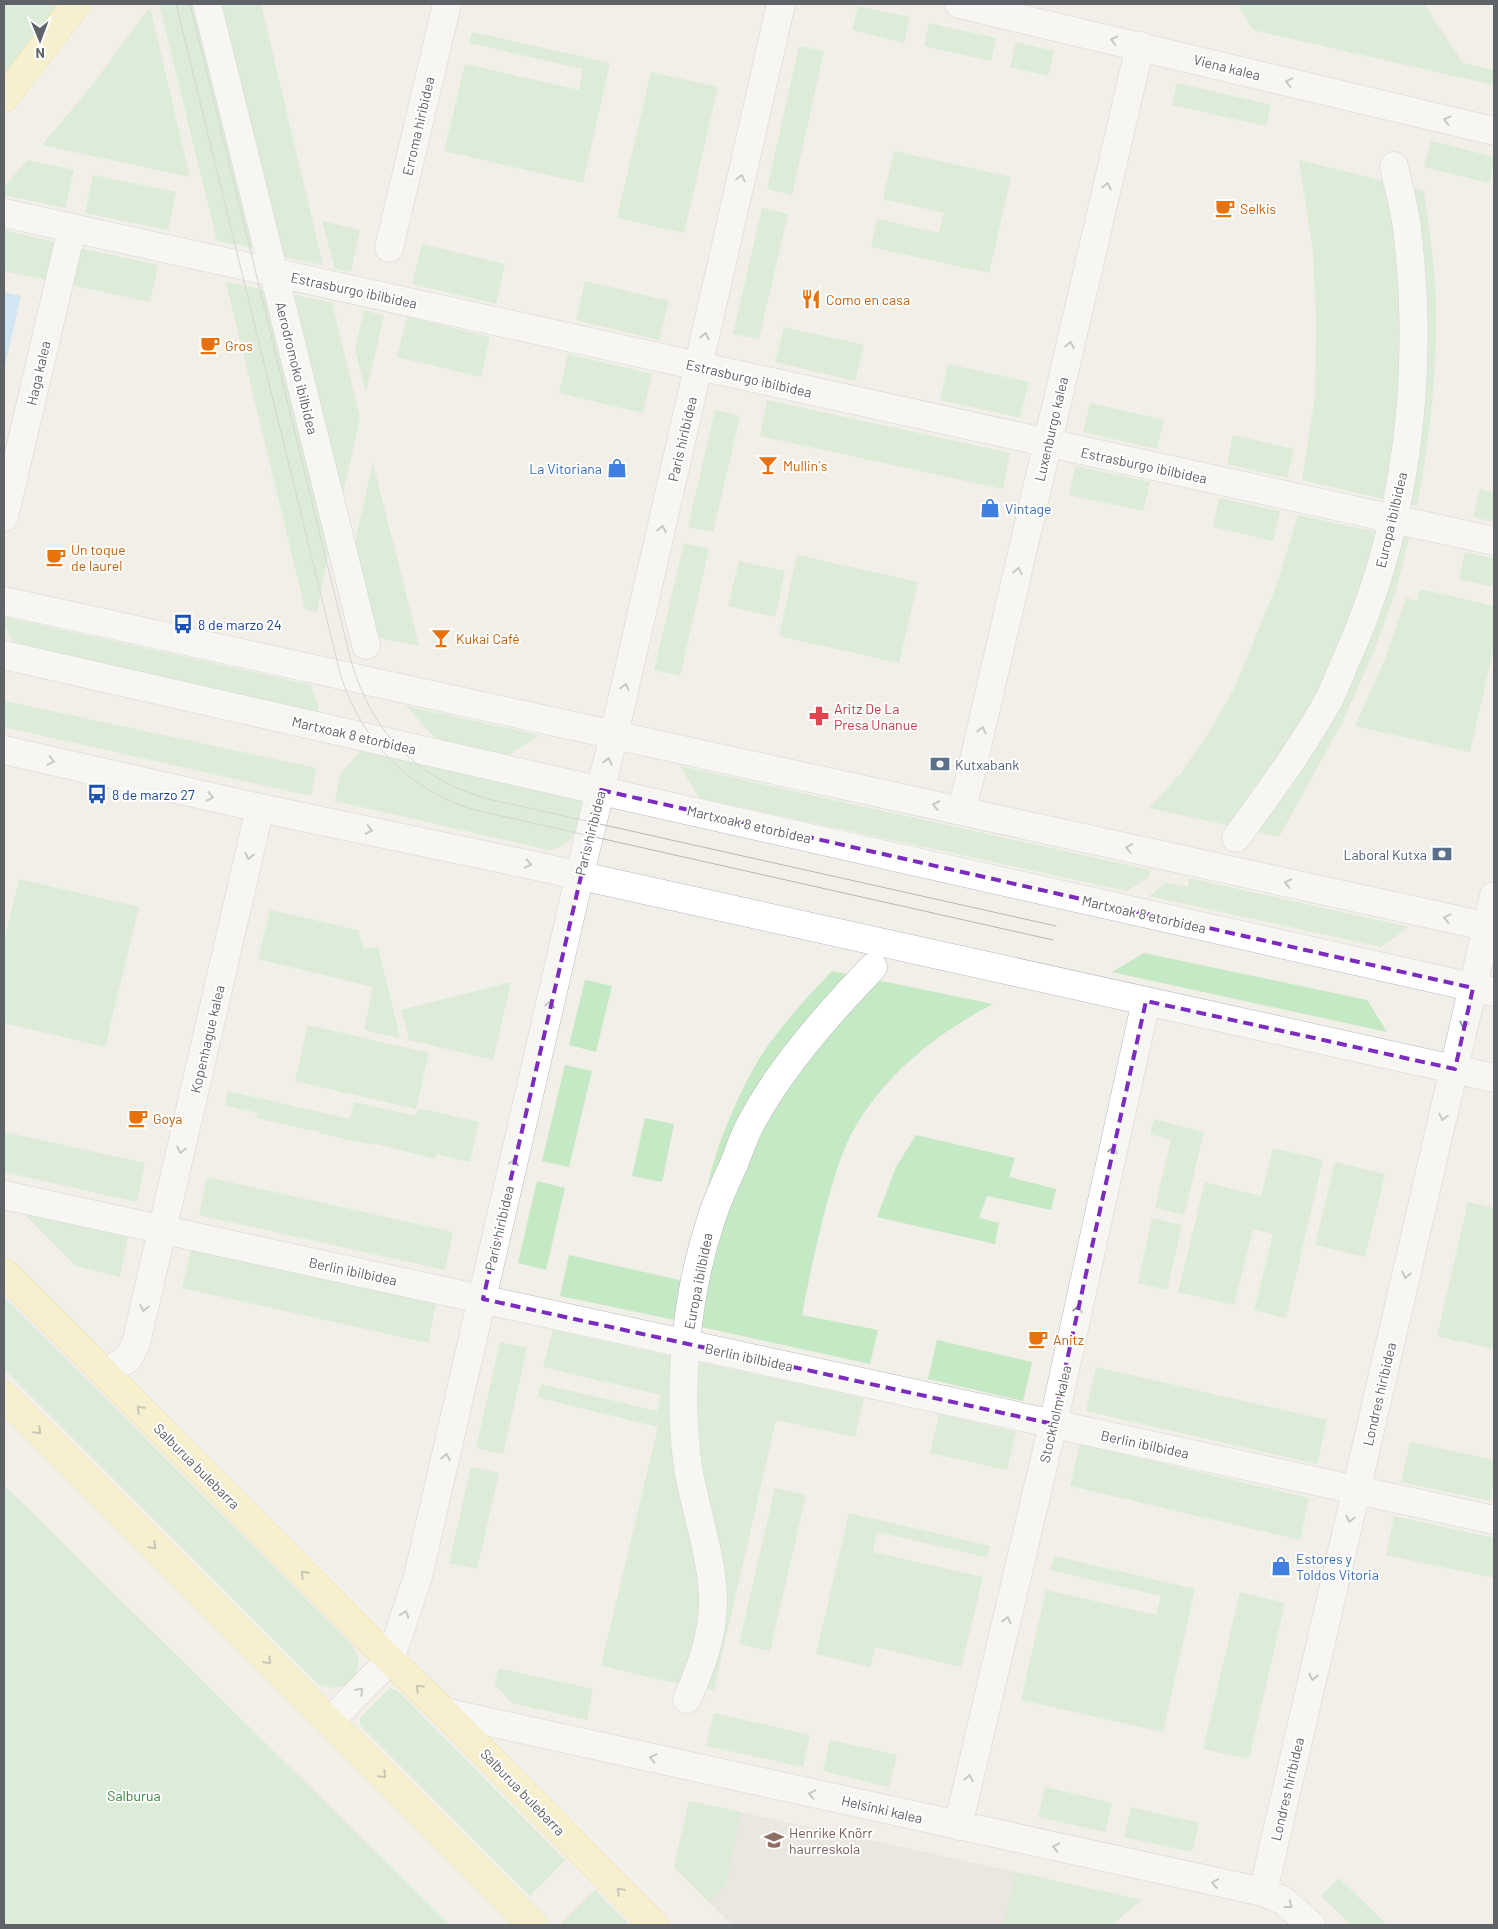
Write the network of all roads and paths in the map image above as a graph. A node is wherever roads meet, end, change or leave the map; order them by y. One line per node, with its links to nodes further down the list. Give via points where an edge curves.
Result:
1 (76, 4): 7 (main road)
2 (207, 4): 13 (street, Aerodromoko ibilbidea)
3 (447, 4): 12 (street, Erroma hiribidea)
4 (781, 4): 14 (street, Paris hiribidea, one-way to 4)
5 (959, 4): 6 (street, Viena kalea, one-way to 5)
6 (1140, 46): 8 (street, Viena kalea, one-way to 6); 15 (street, Luxenburgo kalea, one-way to 6)
7 (4, 98)
8 (1494, 131)
9 (1394, 166): 17 (street, Europa ibilbidea, via 1408,235 1413,304 1413,374 1406,449)
10 (4, 213): 11 (street, Estrasburgo ibilbidea)
11 (72, 228): 13 (street, Estrasburgo ibilbidea); 16 (street, Haga kalea)
12 (389, 248)
13 (273, 273): 14 (street, Estrasburgo ibilbidea); 20 (street, Aerodromoko ibilbidea)
14 (699, 367): 15 (street, Estrasburgo ibilbidea); 22 (street, Paris hiribidea, one-way to 14)
15 (1047, 444): 17 (street, Estrasburgo ibilbidea); 26 (street, Luxenburgo kalea, one-way to 15)
16 (4, 517)
17 (1393, 520): 18 (street, Estrasburgo ibilbidea); 27 (street, Europa ibilbidea, via 1378,577 1327,702 1282,776)
18 (1494, 541)
19 (4, 601): 22 (street)
20 (366, 645)
21 (4, 655): 24 (street, Martxoak 8 etorbidea)
22 (614, 735): 24 (street, Paris hiribidea, one-way to 22); 26 (street, one-way to 22)
23 (4, 750): 25 (street, one-way to 25)
24 (600, 790): 28 (street, Paris hiribidea); 32 (street, Martxoak 8 etorbidea)
25 (260, 808): 28 (street, one-way to 28); 37 (street, Kopenhague kalea, one-way to 37)
26 (962, 811): 30 (street, one-way to 26)
27 (1236, 838)
28 (580, 876): 33 (street); 39 (street, Paris hiribidea, one-way to 28)
29 (1494, 896): 30 (street, Londres hiribidea)
30 (1491, 927): 32 (street, Londres hiribidea)
31 (873, 967): 40 (street, Europa ibilbidea, via 837,1005 789,1066 749,1126 710,1223 688,1320)
32 (1484, 990): 34 (street, Londres hiribidea, one-way to 34)
33 (1146, 1001): 34 (street); 43 (street, Stockholm kalea, one-way to 33)
34 (1454, 1070): 35 (street); 44 (street, Londres hiribidea, one-way to 44)
35 (1494, 1078)
36 (4, 1194): 37 (street, Berlin ibilbidea)
37 (162, 1229): 39 (street, Berlin ibilbidea); 41 (street, Kopenhague kalea, one-way to 41, via 136,1343 128,1359)
38 (4, 1272): 41 (main road, Salburua bulebarra)
39 (483, 1299): 40 (street, Berlin ibilbidea); 46 (street, Paris hiribidea, one-way to 39, via 418,1576)
40 (687, 1344): 43 (street, Berlin ibilbidea); 47 (street, Europa ibilbidea, via 684,1422 688,1466 713,1596 708,1644)
41 (104, 1372): 46 (main road, Salburua bulebarra, one-way to 41)
42 (4, 1396): 49 (main road, one-way to 49)
43 (1053, 1424): 44 (street, Berlin ibilbidea); 50 (street, Stockholm kalea, one-way to 43)
44 (1357, 1490): 45 (street, Berlin ibilbidea); 51 (street, Londres hiribidea, one-way to 51)
45 (1494, 1520)
46 (390, 1660): 48 (main road, Salburua bulebarra, one-way to 46); 49 (street, one-way to 46)
47 (687, 1699)
48 (444, 1712): 50 (street, Helsinki kalea, one-way to 48); 53 (main road, Salburua bulebarra, one-way to 48)
49 (329, 1722): 52 (main road, one-way to 52)
50 (958, 1826): 51 (street, Helsinki kalea, one-way to 50)
51 (1263, 1892): 54 (street, Helsinki kalea, one-way to 54, via 1284,1901)
52 (533, 1925)
53 (654, 1925)
54 (1311, 1925)

